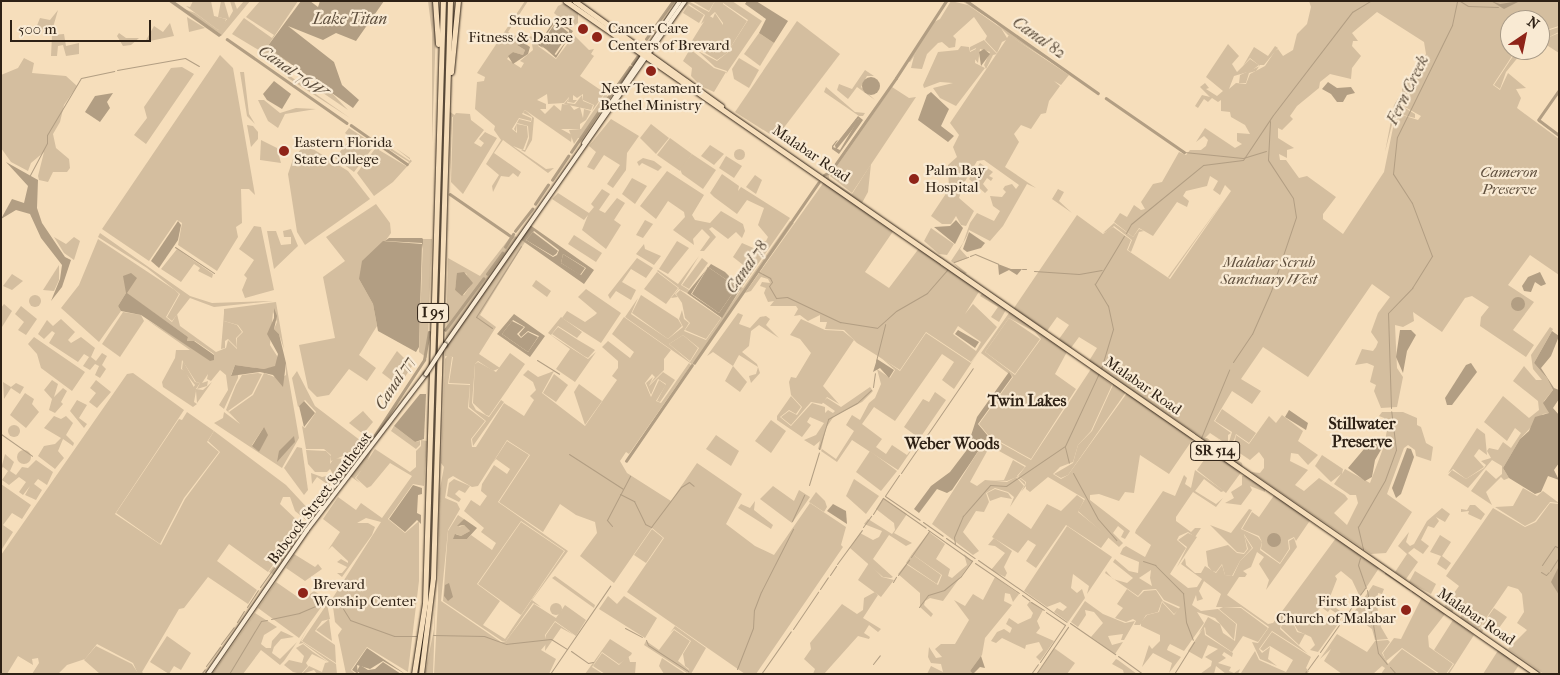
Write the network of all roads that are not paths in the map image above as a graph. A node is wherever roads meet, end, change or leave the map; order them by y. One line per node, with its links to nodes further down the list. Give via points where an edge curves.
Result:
1 (435, 1): 15 (highway)
2 (443, 1): 15 (highway, I 95)
3 (450, 1): 14 (highway, I 95)
4 (458, 1): 14 (highway)
5 (566, 1): 9 (main road, Malabar Road / SR 514)
6 (575, 1): 10 (main road, Malabar Road / SR 514)
7 (680, 1): 11 (main road)
8 (685, 1): 11 (main road)
9 (589, 17): 10 (main road); 11 (main road, Malabar Road / SR 514)
10 (598, 18): 11 (main road, Malabar Road / SR 514)
11 (647, 54): 12 (main road, Malabar Road / SR 514); 13 (main road, Malabar Road / SR 514); 18 (main road, Babcock Street Southeast, bridge, via 426,374)
12 (693, 89): 13 (main road); 16 (main road, Malabar Road / SR 514)
13 (708, 95): 16 (main road, Malabar Road / SR 514)
14 (447, 97): 21 (highway, I 95, via 432,578)
15 (439, 100): 20 (highway, I 95, via 425,603)
16 (736, 118): 22 (main road, Malabar Road / SR 514)
17 (313, 508): 18 (main road)
18 (324, 508): 19 (main road, Babcock Street Southeast)
19 (208, 674)
20 (414, 674)
21 (421, 674)
22 (1537, 674)

